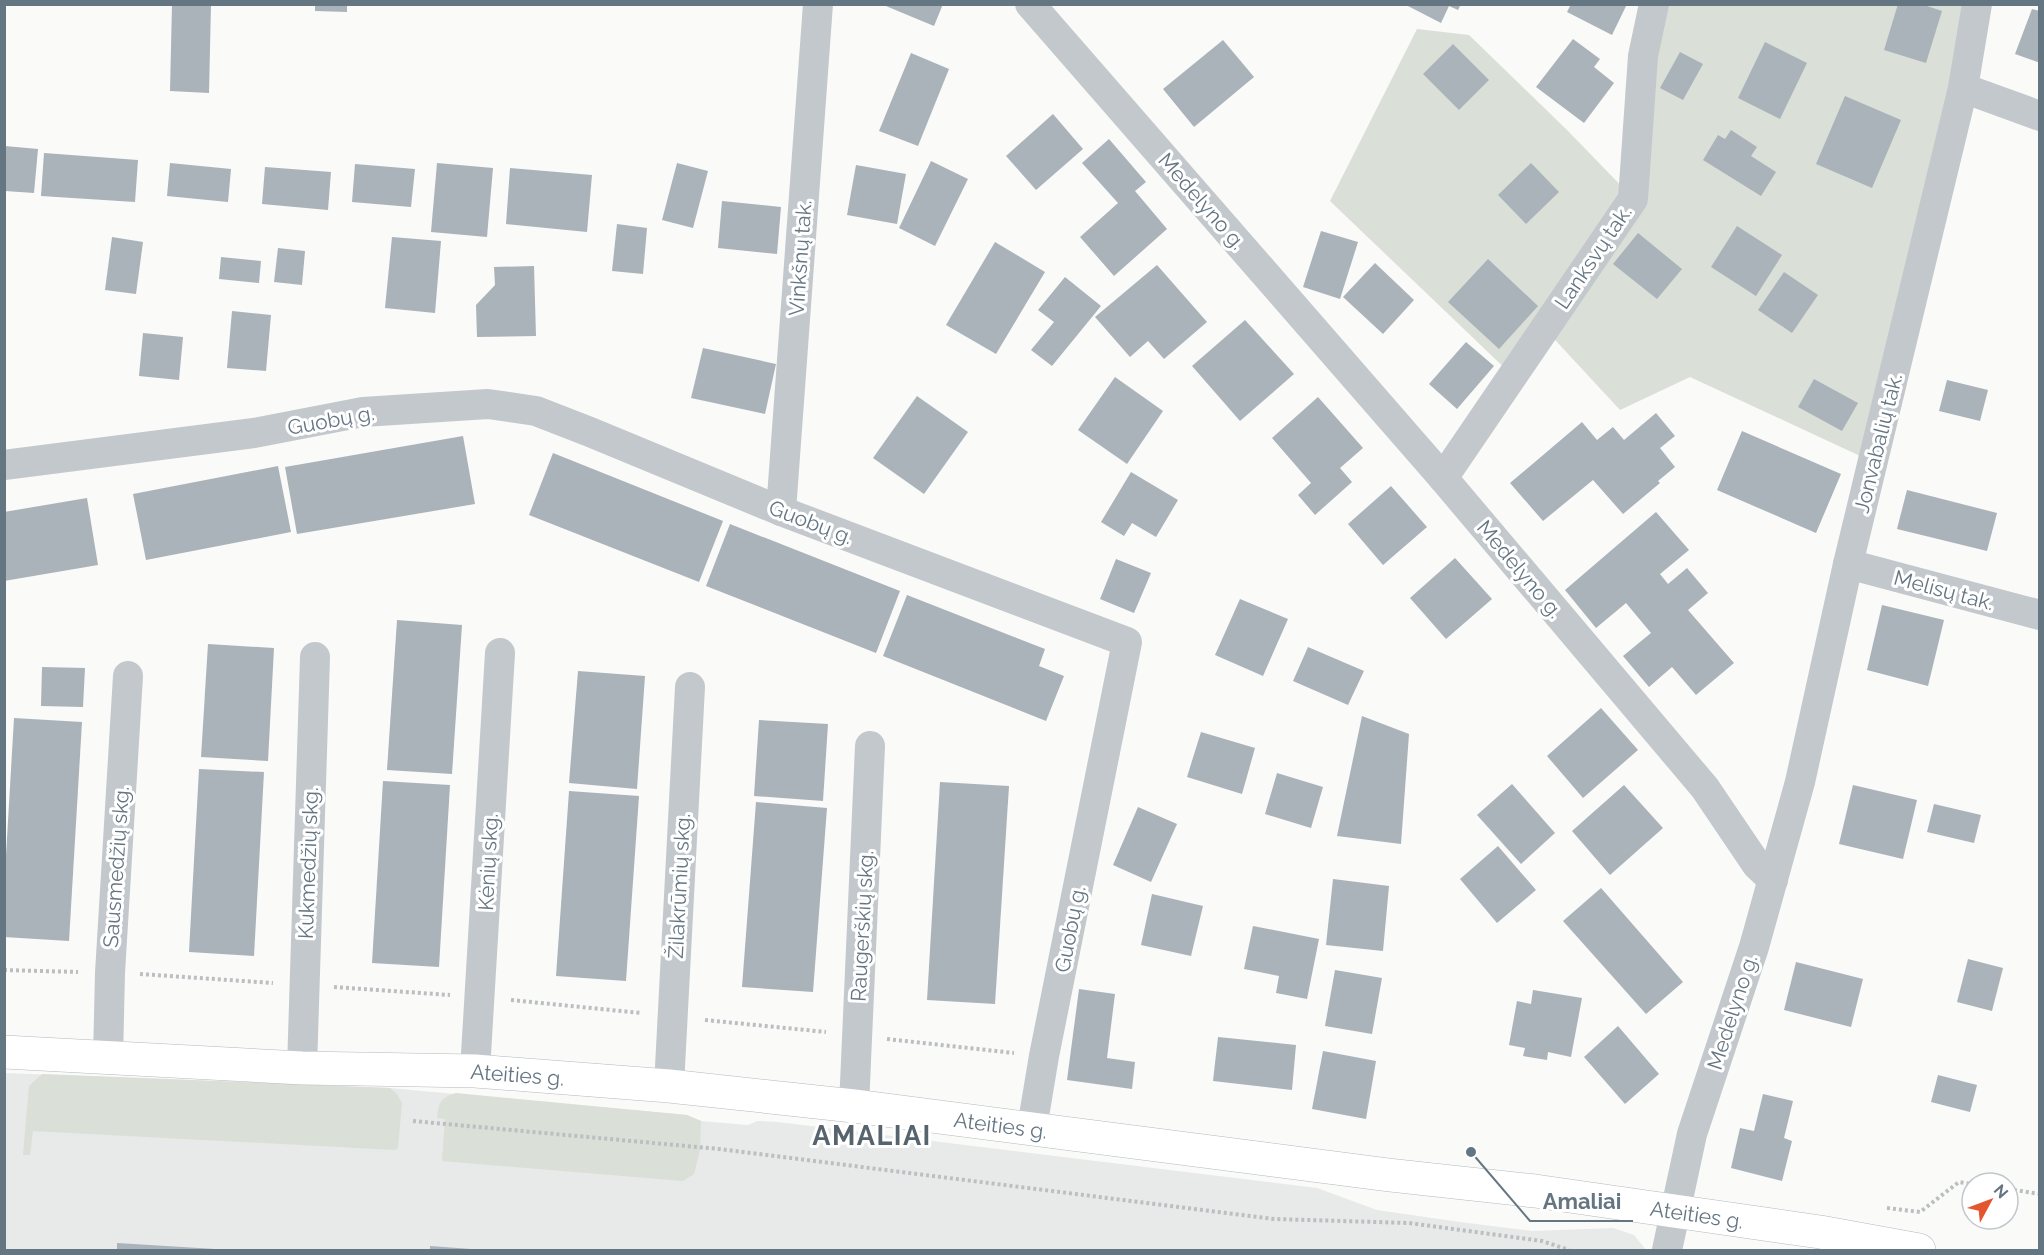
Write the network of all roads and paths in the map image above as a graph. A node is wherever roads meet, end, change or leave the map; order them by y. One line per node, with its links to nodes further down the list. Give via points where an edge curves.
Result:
1 (819, 4): 9 (street, Vinkšnų tak.)
2 (1030, 4): 8 (street, Medelyno g.)
3 (1654, 4): 8 (street, Lanksvų tak., via 1643,56 1633,199)
4 (1977, 4): 5 (street, Jonvabalių tak.)
5 (1963, 88): 6 (street); 10 (street, Jonvabalių tak.)
6 (2040, 116)
7 (4, 465): 9 (street, Guobų g., via 254,434 363,412 488,404 536,411)
8 (1443, 478): 17 (street, Medelyno g., via 1705,788 1757,865)
9 (781, 511): 25 (street, Guobų g., via 1127,642)
10 (1848, 564): 11 (street, Melisų tak.); 17 (street, Jonvabalių tak., via 1800,782)
11 (2040, 615)
12 (500, 653): 21 (street, Kėnių skg.)
13 (315, 657): 20 (street, Kukmedžių skg.)
14 (128, 676): 19 (street, Sausmedžių skg.)
15 (690, 687): 22 (street, Žilakrūmių skg.)
16 (870, 746): 23 (street, Raugerškių skg.)
17 (1773, 880): 37 (street, Medelyno g., via 1692,1134)
18 (4, 970): 19 (path)
19 (110, 973): 20 (path); 26 (street, Sausmedžių skg.)
20 (304, 984): 21 (path); 27 (street, Kukmedžių skg.)
21 (480, 997): 22 (path); 28 (street, Kėnių skg.)
22 (672, 1016): 23 (path); 29 (street, Žilakrūmių skg.)
23 (857, 1035): 25 (path); 30 (street, Raugerškių skg.)
24 (4, 1052): 26 (street, Ateities g.)
25 (1044, 1056): 32 (street, Guobų g.)
26 (108, 1059): 27 (street, Ateities g.)
27 (302, 1068): 28 (street, Ateities g.)
28 (475, 1071): 29 (street, Ateities g.)
29 (669, 1086): 30 (street, Ateities g.)
30 (854, 1106): 32 (street, Ateities g.)
31 (413, 1120): 39 (path, via 719,1149 1274,1219 1408,1223 1542,1241)
32 (1032, 1128): 37 (street, Ateities g.)
33 (1960, 1182): 36 (path, via 1920,1212)
34 (2020, 1191): 35 (path)
35 (2040, 1194)
36 (1886, 1208)
37 (1676, 1212): 38 (street, Ateities g.); 40 (street, Medelyno g.)
38 (1818, 1241): 41 (street, Ateities g.)
39 (1569, 1251)
40 (1668, 1251)
41 (1920, 1251)

